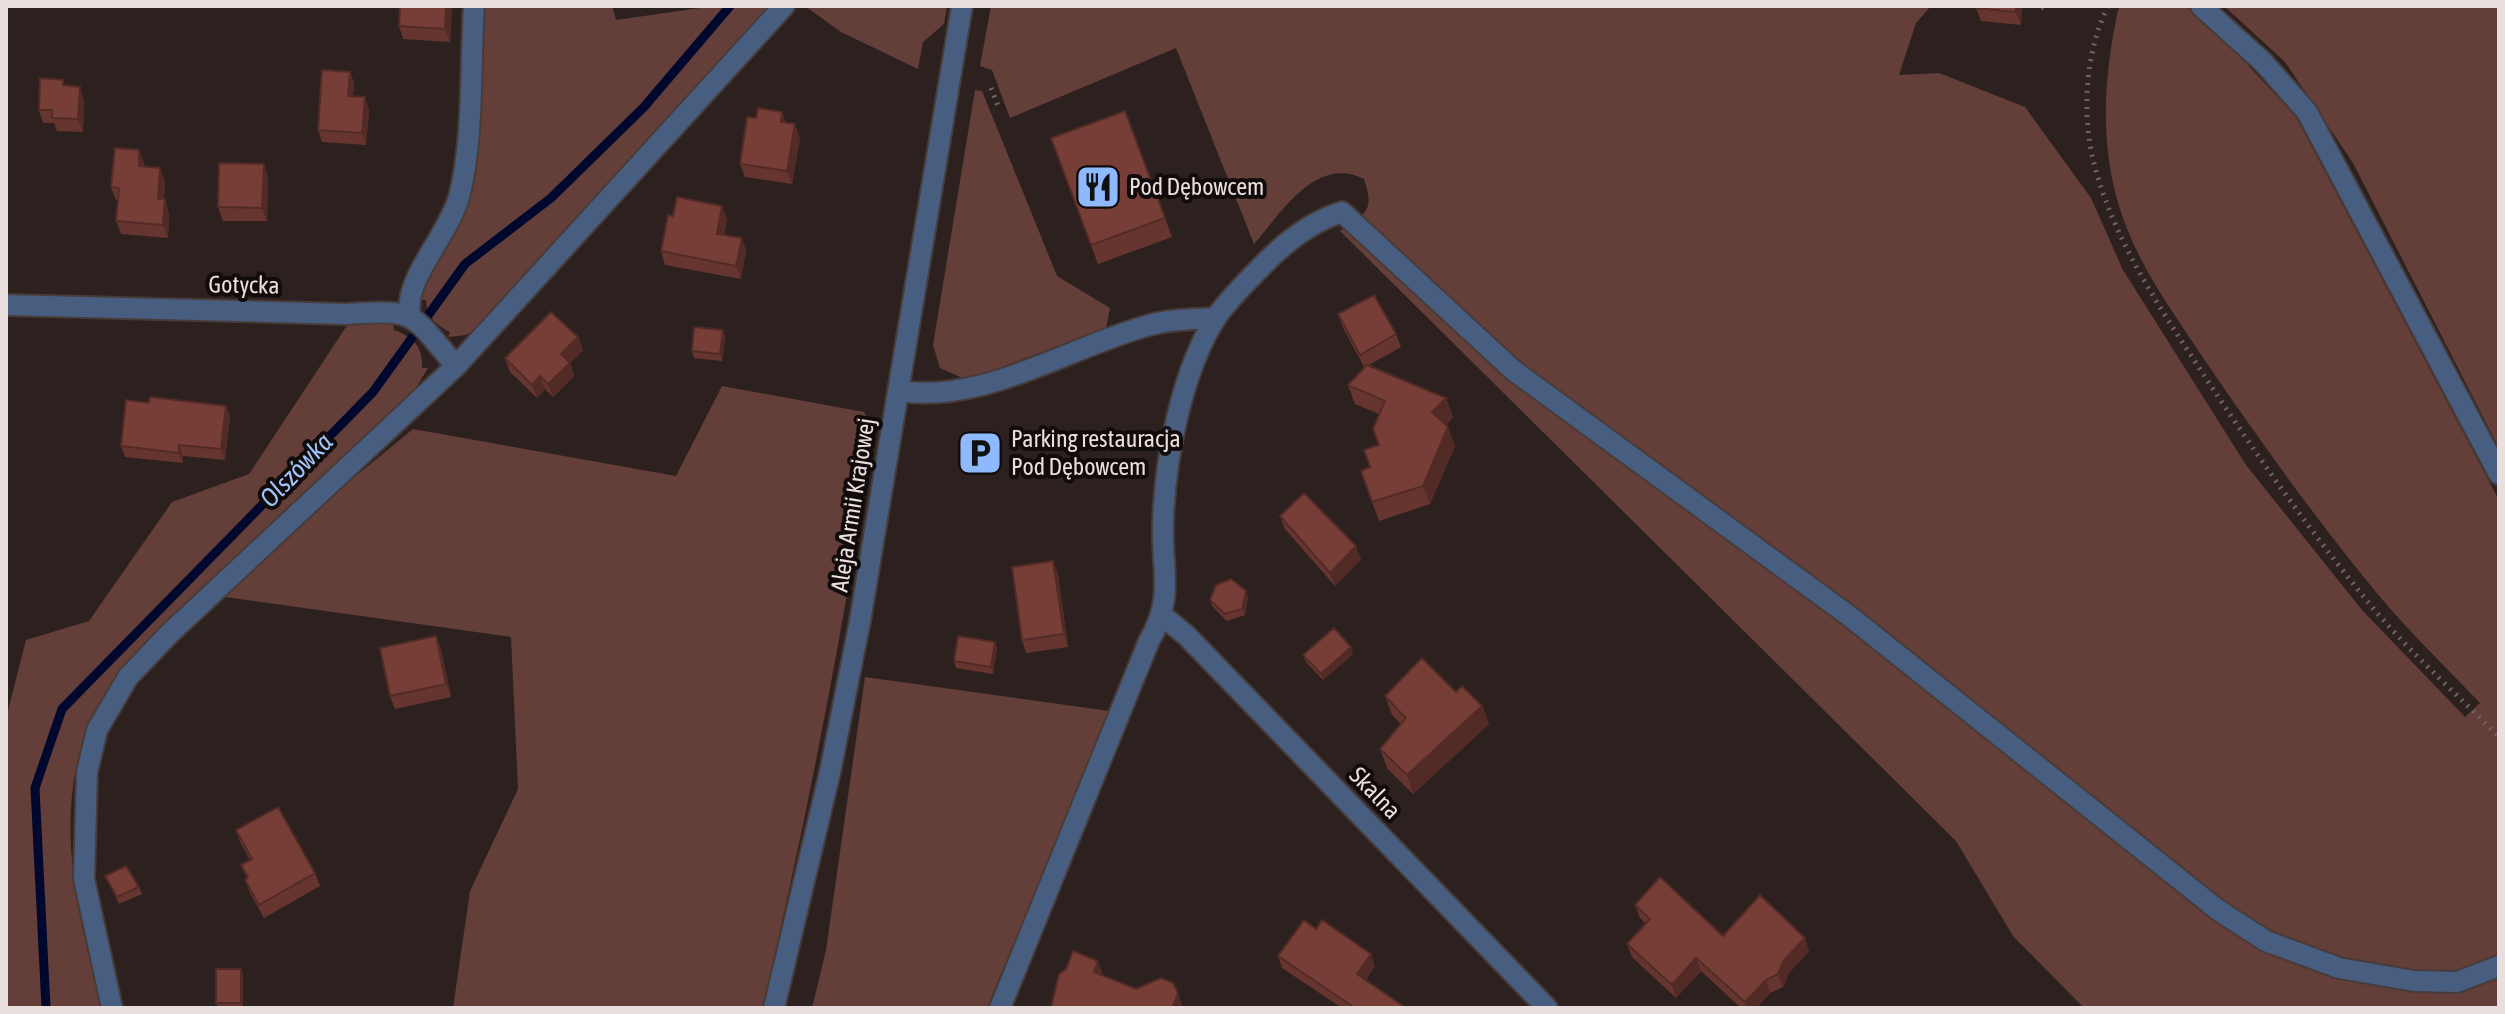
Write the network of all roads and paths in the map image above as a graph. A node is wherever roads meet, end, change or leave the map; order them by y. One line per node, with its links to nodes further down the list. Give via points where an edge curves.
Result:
1 (474, 6): 9 (street, via 459,197 443,237 413,284 407,299)
2 (784, 6): 11 (street)
3 (962, 6): 12 (street, Aleja Armii Krajowej)
4 (2108, 6): 15 (path, via 2089,69 2087,115 2094,164 2139,275 2257,457 2370,604)
5 (2201, 6): 13 (street, via 2254,53 2307,112)
6 (991, 88): 7 (path)
7 (998, 106)
8 (6, 305): 9 (street, Gotycka)
9 (410, 314): 11 (street)
10 (1216, 318): 12 (street, via 1150,325 971,387 940,394); 14 (street, via 1188,380 1169,461); 16 (street, via 1278,249 1319,219 1342,212 1513,370 1848,615 2218,910 2266,941 2339,968 2414,981 2457,982)
11 (456, 366): 17 (street, via 170,633 128,677 97,730 87,772 84,879)
12 (898, 391): 18 (street, Aleja Armii Krajowej, via 830,772)
13 (2499, 474)
14 (1163, 616): 19 (street); 20 (street, Skalna)
15 (2499, 737)
16 (2499, 966)
17 (112, 1008)
18 (774, 1008)
19 (1000, 1008)
20 (1547, 1008)

